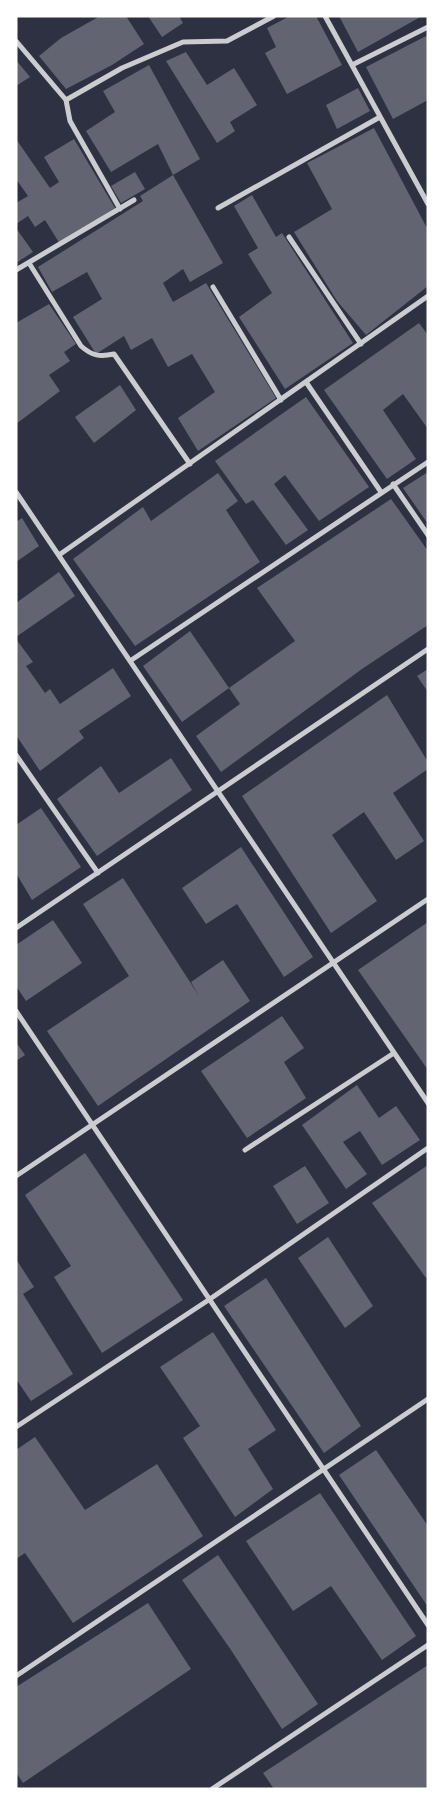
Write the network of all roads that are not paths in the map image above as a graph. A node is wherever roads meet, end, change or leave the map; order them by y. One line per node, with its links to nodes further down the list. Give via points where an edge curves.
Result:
1 (274, 16): 6 (street, via 227,41 183,42 122,68)
2 (326, 16): 5 (street)
3 (428, 28): 5 (street)
4 (16, 41): 6 (street)
5 (352, 65): 7 (street)
6 (66, 100): 11 (street, via 70,121)
7 (380, 117): 9 (street); 10 (street)
8 (134, 200): 11 (street)
9 (428, 204)
10 (218, 208)
11 (120, 209): 13 (street)
12 (289, 237): 17 (street)
13 (29, 263): 14 (street); 21 (street, via 81,346 90,354 114,354)
14 (16, 270)
15 (213, 287): 19 (street)
16 (428, 296): 17 (street)
17 (361, 344): 18 (street)
18 (306, 382): 19 (street); 24 (street)
19 (281, 400): 21 (street)
20 (428, 462): 22 (street)
21 (190, 464): 26 (street)
22 (393, 484): 24 (street); 25 (street)
23 (16, 492): 26 (street)
24 (381, 492): 28 (street)
25 (428, 534)
26 (59, 555): 28 (street)
27 (428, 649): 30 (street)
28 (130, 661): 30 (street)
29 (16, 755): 31 (street)
30 (218, 791): 31 (street); 34 (street)
31 (98, 873): 33 (street)
32 (428, 899): 34 (street)
33 (16, 928)
34 (333, 962): 36 (street); 38 (street)
35 (16, 1011): 38 (street)
36 (394, 1053): 37 (street); 40 (street)
37 (428, 1103)
38 (92, 1125): 41 (street); 42 (street)
39 (428, 1148): 42 (street)
40 (245, 1150)
41 (16, 1176)
42 (210, 1299): 44 (street); 45 (street)
43 (428, 1399): 45 (street)
44 (16, 1427)
45 (323, 1468): 46 (street); 48 (street)
46 (428, 1625)
47 (428, 1645): 49 (street)
48 (16, 1676)
49 (212, 1789)

